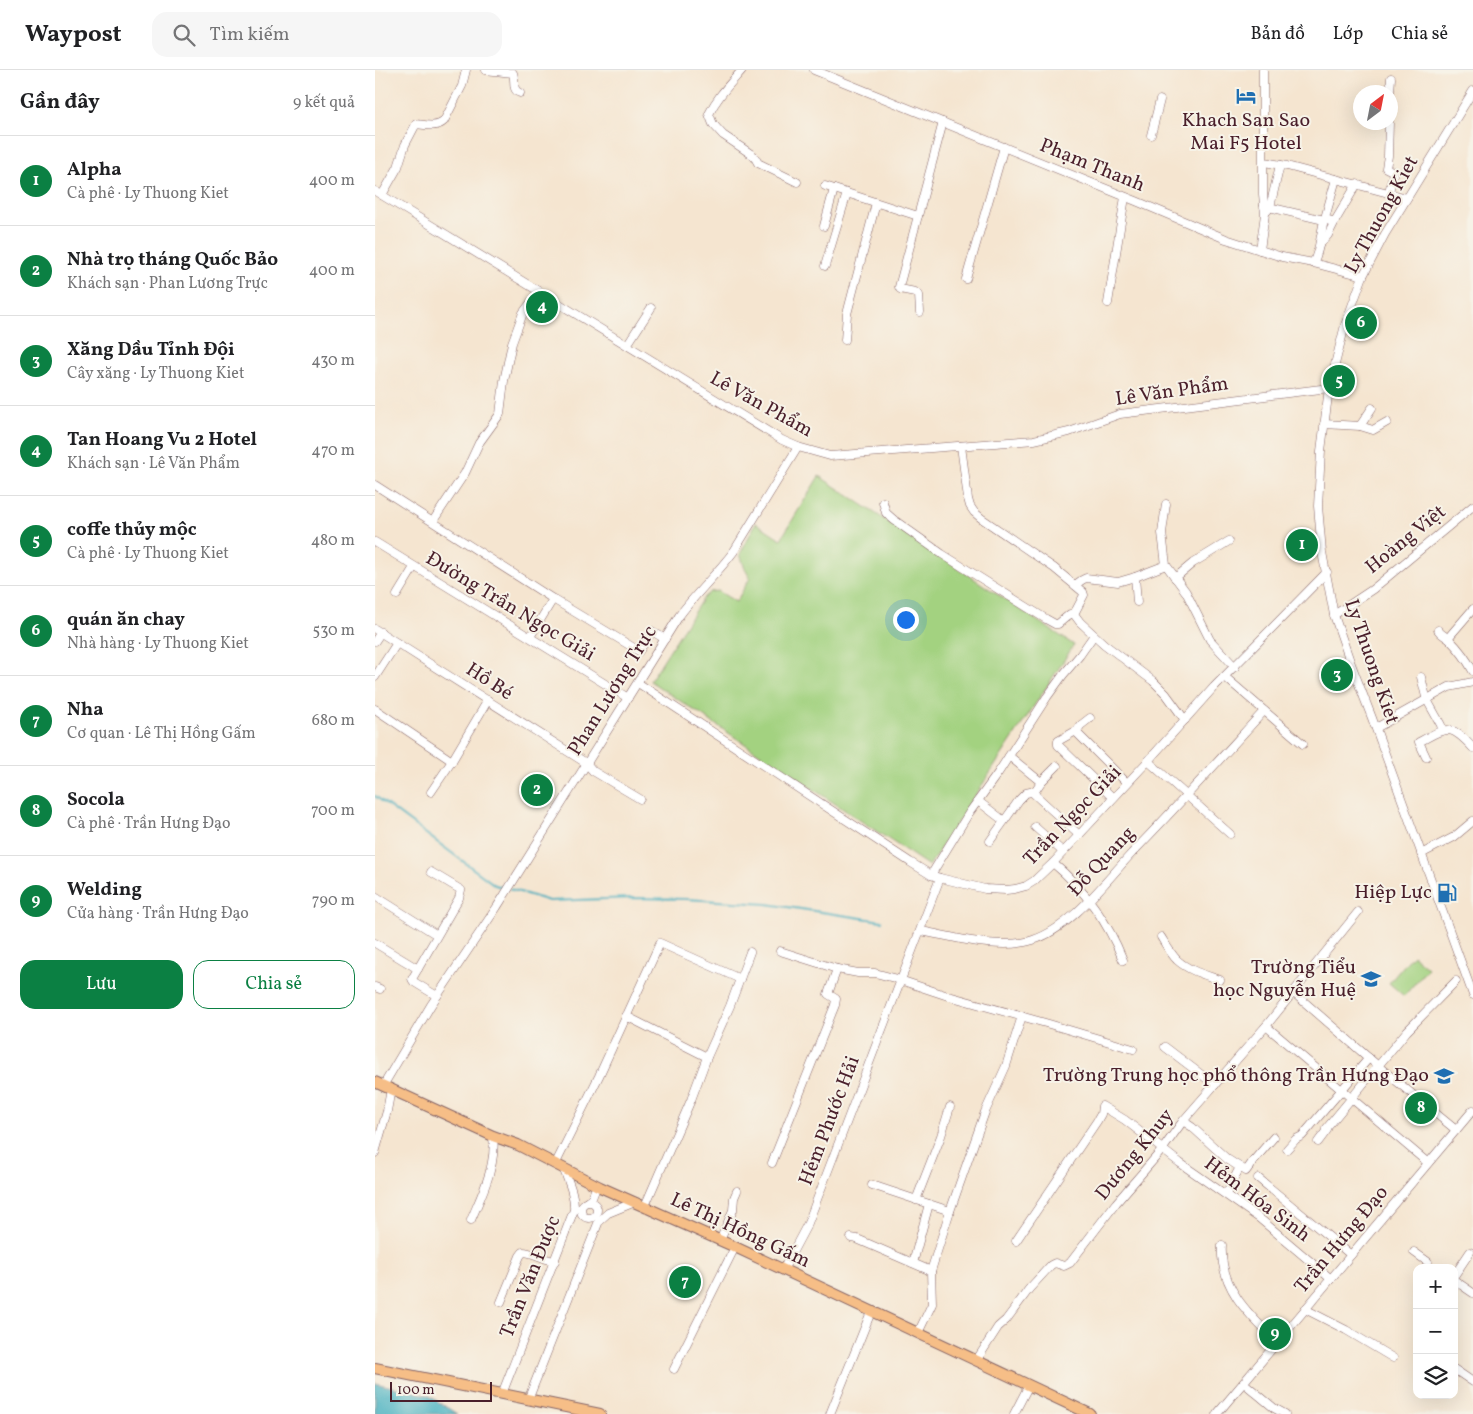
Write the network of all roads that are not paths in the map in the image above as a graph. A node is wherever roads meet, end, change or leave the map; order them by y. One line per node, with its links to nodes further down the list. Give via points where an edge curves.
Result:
1 (466, 70): 23 (street, via 462,86 444,121 435,126 416,124 398,167)
2 (485, 70): 9 (street, via 513,73 515,89)
3 (743, 70): 18 (street, via 711,110 709,114 713,124 723,135 754,156 758,163)
4 (813, 70): 11 (street, Phạm Thanh)
5 (1263, 70): 15 (street)
6 (1391, 78): 7 (street)
7 (1390, 85)
8 (1473, 91): 26 (street, Ly Thuong Kiet)
9 (520, 93)
10 (1160, 100): 13 (street)
11 (943, 122): 14 (street, Phạm Thanh); 29 (street)
12 (1389, 130): 22 (street, via 1386,168 1393,175)
13 (1151, 135)
14 (1004, 147): 25 (street, Phạm Thanh); 38 (street)
15 (1264, 162): 16 (street); 28 (street)
16 (1280, 165): 17 (street); 28 (street)
17 (1336, 179): 19 (street); 30 (street)
18 (797, 182)
19 (1357, 184): 22 (street); 31 (street)
20 (825, 186): 21 (street)
21 (834, 189): 24 (street); 32 (street)
22 (1389, 192): 26 (street)
23 (378, 193): 39 (street, Lê Văn Phẩm)
24 (847, 193): 27 (street); 36 (street)
25 (1125, 197): 34 (street, Phạm Thanh, via 1226,240); 40 (street)
26 (1407, 198): 37 (street, Ly Thuong Kiet)
27 (877, 203): 29 (street); 43 (street, via 847,314)
28 (1266, 209): 30 (street); 34 (street)
29 (918, 216): 42 (street, via 899,287 917,294)
30 (1324, 219): 31 (street); 33 (street)
31 (1335, 221): 33 (street)
32 (824, 226)
33 (1320, 244): 35 (street)
34 (1260, 250): 35 (street, Phạm Thanh)
35 (1313, 263): 37 (street, Phạm Thanh)
36 (825, 266)
37 (1363, 276): 45 (street, Ly Thuong Kiet, via 1345,326)
38 (966, 279)
39 (539, 292): 44 (street, Lê Văn Phẩm); 56 (street, via 523,314 512,343 500,414)
40 (1108, 303)
41 (651, 308): 44 (street)
42 (920, 312)
43 (845, 340)
44 (627, 346): 51 (street, Lê Văn Phẩm)
45 (1329, 388): 48 (street, Ly Thuong Kiet); 50 (street, Lê Văn Phẩm, via 1119,414 1042,438)
46 (1373, 408): 49 (street)
47 (1387, 422): 49 (street, via 1373,430)
48 (1324, 424): 49 (street); 61 (street, Ly Thuong Kiet, via 1319,506)
49 (1360, 426)
50 (961, 446): 51 (street, Lê Văn Phẩm, via 830,456); 64 (street, via 968,499 974,512)
51 (798, 447): 76 (street, Phan Lương Trực, via 739,544 690,601)
52 (375, 485): 56 (street)
53 (883, 502): 69 (street, via 886,512 895,520 942,554 1046,619 1058,624)
54 (1165, 504): 59 (street, via 1162,533)
55 (1473, 507): 70 (street, Hoàng Việt, via 1373,589)
56 (433, 521): 66 (street)
57 (1229, 541): 63 (street)
58 (375, 542): 60 (street, Đường Trần Ngọc Giải)
59 (1166, 565): 62 (street); 63 (street)
60 (414, 567): 65 (street); 74 (street, Đường Trần Ngọc Giải)
61 (1327, 572): 70 (street, Ly Thuong Kiet); 79 (street, Trần Ngọc Giải)
62 (1135, 578): 64 (street, via 1119,582 1087,578); 67 (street)
63 (1175, 578): 79 (street, via 1189,597 1210,640)
64 (1075, 585): 69 (street, via 1084,595)
65 (397, 595)
66 (553, 600): 74 (street); 76 (street, via 639,651 652,631)
67 (1137, 602)
68 (1473, 609): 75 (street)
69 (1074, 614): 73 (street)
70 (1334, 615): 93 (street, Ly Thuong Kiet)
71 (378, 630): 77 (street); 78 (street, Hồ Bé)
72 (1437, 630): 75 (street)
73 (1094, 635): 92 (street, via 1153,681); 98 (street, via 1047,697)
74 (529, 637): 86 (street, Đường Trần Ngọc Giải)
75 (1448, 638): 80 (street)
76 (665, 639): 85 (street, Phan Lương Trực)
77 (375, 641)
78 (397, 643): 81 (street); 87 (street, Hồ Bé)
79 (1235, 667): 82 (street, Trần Ngọc Giải)
80 (1473, 670)
81 (375, 677)
82 (1225, 677): 90 (street); 92 (street, Trần Ngọc Giải)
83 (1421, 677): 88 (street)
84 (1473, 682): 88 (street, via 1449,687)
85 (638, 683): 86 (street, Phan Lương Trực); 122 (street, Trần Ngọc Giải)
86 (628, 698): 102 (street, Phan Lương Trực)
87 (488, 700): 100 (street); 102 (street, Hồ Bé)
88 (1428, 700): 93 (street); 94 (street)
89 (375, 709): 100 (street)
90 (1264, 711): 96 (street); 108 (street, Đỗ Quang)
91 (1090, 718): 95 (street)
92 (1185, 720): 101 (street, Trần Ngọc Giải)
93 (1376, 728): 119 (street, Ly Thuong Kiet)
94 (1441, 730): 97 (street, via 1454,731); 99 (street, via 1419,742)
95 (1076, 732): 105 (street); 109 (street, via 1058,741 1057,745)
96 (1303, 744)
97 (1473, 748)
98 (1009, 756): 104 (street); 111 (street)
99 (1426, 757)
100 (452, 761): 106 (street)
101 (1148, 761): 105 (street, Trần Ngọc Giải); 108 (street)
102 (586, 763): 110 (street, Hồ Bé, via 593,771); 142 (street, Phan Lương Trực, via 497,907)
103 (1057, 766): 104 (street)
104 (1041, 782): 107 (street)
105 (1127, 782): 109 (street, Trần Ngọc Giải)
106 (431, 792)
107 (1032, 792): 112 (street, via 1023,796); 116 (street)
108 (1186, 796): 115 (street); 125 (street, Đỗ Quang)
109 (1113, 798): 116 (street, Trần Ngọc Giải)
110 (640, 799)
111 (979, 801): 112 (street); 122 (street)
112 (1004, 820): 117 (street)
113 (1473, 821): 119 (street, via 1454,837)
114 (1035, 827): 118 (street)
115 (1230, 834)
116 (1079, 835): 118 (street, Trần Ngọc Giải)
117 (989, 841)
118 (1063, 852): 120 (street, Trần Ngọc Giải)
119 (1421, 854): 141 (street, Ly Thuong Kiet)
120 (1053, 863): 123 (street, Trần Ngọc Giải, via 1034,881 1015,889 985,889); 125 (street)
121 (431, 872): 128 (street, via 461,890)
122 (931, 875): 123 (street, Trần Ngọc Giải)
123 (941, 878): 127 (street, Hẻm Phước Hải)
124 (375, 896): 128 (street)
125 (1089, 900): 127 (street, Đỗ Quang, via 1057,929 1021,943 1006,944); 133 (street, via 1114,939)
126 (1358, 912): 140 (street, Dương Khuy)
127 (921, 931): 137 (street, Hẻm Phước Hải)
128 (437, 935): 134 (street)
129 (1161, 937): 138 (street, via 1181,962)
130 (375, 943): 134 (street)
131 (780, 951): 135 (street)
132 (750, 952): 136 (street)
133 (1123, 960)
134 (418, 969): 142 (street, via 412,981)
135 (837, 970): 137 (street, via 875,973); 165 (street, via 828,994 836,999 835,1005)
136 (740, 979): 143 (street, via 660,943); 148 (street)
137 (902, 980): 144 (street); 197 (street, Hẻm Phước Hải, via 808,1223)
138 (1220, 980)
139 (1457, 980): 150 (street, via 1422,1014)
140 (1294, 993): 145 (street, Dương Khuy); 149 (street)
141 (1473, 995)
142 (437, 996): 152 (street, Phan Lương Trực)
143 (626, 1016): 148 (street); 167 (street)
144 (1022, 1016): 147 (street); 180 (street)
145 (1266, 1026): 151 (street, Dương Khuy); 153 (street)
146 (1165, 1047): 151 (street)
147 (1133, 1049)
148 (707, 1057): 178 (street)
149 (1369, 1058): 150 (street); 153 (street)
150 (1378, 1066): 154 (street); 158 (street)
151 (1215, 1085): 157 (street, Dương Khuy)
152 (383, 1086): 159 (main road, Lê Thị Hồng Gấm); 164 (street, Phan Lương Trực, via 387,1111)
153 (1341, 1090): 154 (street); 162 (street)
154 (1352, 1098): 161 (street); 166 (street)
155 (950, 1107): 174 (street)
156 (1473, 1110): 158 (street, Trần Hưng Đạo)
157 (1183, 1122): 163 (street, Dương Khuy); 168 (street)
158 (1456, 1130): 166 (street, Trần Hưng Đạo)
159 (493, 1136): 167 (main road, Lê Thị Hồng Gấm); 182 (street, via 493,1159)
160 (1274, 1137): 168 (street, via 1246,1171)
161 (1318, 1142)
162 (1287, 1149)
163 (1162, 1150): 173 (street, Hẻm Hóa Sinh); 188 (street, Hẻm Hóa Sinh, via 1125,1120 1101,1106 1097,1121); 209 (street, Dương Khuy, via 1070,1263 1051,1265 1029,1289 997,1327)
164 (375, 1153)
165 (772, 1163)
166 (1428, 1163): 193 (street, Trần Hưng Đạo)
167 (560, 1167): 171 (main road, Lê Thị Hồng Gấm); 179 (street, Trần Văn Được, via 571,1189)
168 (1240, 1167): 173 (street)
169 (1258, 1178): 193 (street)
170 (872, 1185): 174 (street)
171 (599, 1186): 175 (main road, Lê Thị Hồng Gấm); 177 (street)
172 (737, 1191): 187 (street)
173 (1226, 1194): 200 (street, Hẻm Hóa Sinh)
174 (916, 1200): 176 (street)
175 (635, 1202): 178 (main road, Lê Thị Hồng Gấm); 183 (street, via 608,1212)
176 (929, 1204): 180 (street); 196 (street)
177 (590, 1206): 179 (street); 181 (street, via 581,1212); 181 (street, via 594,1217); 183 (street)
178 (645, 1206): 187 (main road, Lê Thị Hồng Gấm)
179 (575, 1210): 184 (street, Trần Văn Được)
180 (950, 1211): 199 (street)
181 (586, 1218): 184 (street, via 576,1217); 185 (street, via 593,1224)
182 (471, 1220)
183 (599, 1221): 185 (street)
184 (570, 1222): 194 (street, Trần Văn Được)
185 (594, 1234): 217 (street)
186 (851, 1238): 196 (street)
187 (720, 1241): 190 (main road, Lê Thị Hồng Gấm)
188 (1016, 1241)
189 (1222, 1245): 207 (street, via 1221,1258 1231,1289 1251,1316)
190 (735, 1247): 197 (main road, Lê Thị Hồng Gấm); 211 (street)
191 (1414, 1252): 195 (street)
192 (1470, 1252): 198 (street)
193 (1351, 1255): 200 (street, Trần Hưng Đạo)
194 (555, 1260): 203 (street, via 523,1252); 216 (street, Trần Văn Được)
195 (1428, 1262)
196 (913, 1263): 199 (street)
197 (783, 1270): 205 (main road, Lê Thị Hồng Gấm)
198 (1458, 1270)
199 (931, 1271): 206 (street, via 931,1304)
200 (1331, 1279): 204 (street, Trần Hưng Đạo)
201 (1458, 1283): 202 (street)
202 (1473, 1293)
203 (501, 1302)
204 (1305, 1309): 207 (street, Trần Hưng Đạo); 208 (street)
205 (871, 1312): 206 (main road, Lê Thị Hồng Gấm); 219 (street)
206 (918, 1333): 209 (main road, Lê Thị Hồng Gấm)
207 (1277, 1342): 214 (street, Trần Hưng Đạo)
208 (1393, 1358)
209 (976, 1360): 215 (main road, Lê Thị Hồng Gấm)
210 (375, 1368): 216 (main road)
211 (674, 1369)
212 (1458, 1371): 213 (street)
213 (1473, 1382)
214 (1244, 1383): 222 (street, Trần Hưng Đạo); 223 (street)
215 (1029, 1386): 220 (street); 221 (main road, Lê Thị Hồng Gấm)
216 (502, 1394): 217 (main road)
217 (528, 1400): 218 (main road)
218 (600, 1414)
219 (830, 1414)
220 (1014, 1414)
221 (1090, 1414)
222 (1217, 1414)
223 (1285, 1414)

